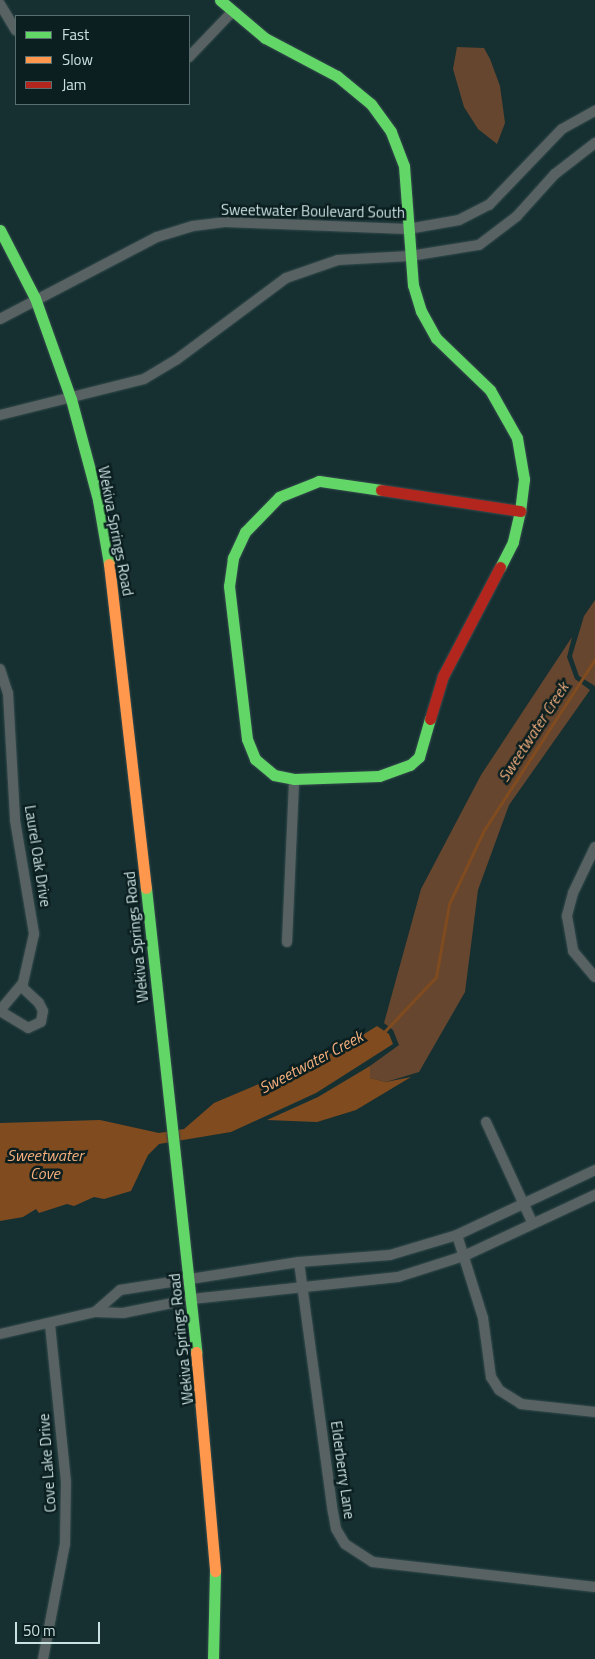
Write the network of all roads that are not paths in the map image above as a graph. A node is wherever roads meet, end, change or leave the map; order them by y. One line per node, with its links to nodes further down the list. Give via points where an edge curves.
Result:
1 (220, 0): 3 (street)
2 (0, 4): 4 (street)
3 (231, 14): 5 (street); 8 (street, via 265,38 337,76 371,104 391,132 404,166 409,198)
4 (15, 28)
5 (190, 56)
6 (595, 110): 8 (street, Sweetwater Boulevard South, via 562,129 488,205 459,220)
7 (595, 143): 10 (street, via 555,174 517,216 479,245)
8 (408, 229): 10 (street); 11 (street, Sweetwater Boulevard South, via 225,222 193,226 157,237)
9 (0, 230): 11 (street, Wekiva Springs Road)
10 (410, 256): 13 (street, via 338,260 286,278 176,360 144,379); 15 (street, via 413,285 436,338 490,390 518,438 524,479)
11 (35, 298): 12 (street, Sweetwater Boulevard South); 13 (street, Wekiva Springs Road)
12 (0, 319)
13 (71, 399): 14 (street); 31 (street, Wekiva Springs Road, via 98,500 115,600)
14 (0, 415)
15 (520, 511): 17 (street, via 513,542 436,694 419,757 410,765 380,776); 17 (street, via 319,481 279,497 245,532 233,558 229,586 247,739 255,759 274,775)
16 (0, 669): 21 (street, Laurel Oak Drive, via 8,693 14,820 34,934)
17 (294, 779): 19 (street)
18 (595, 846): 20 (street, via 573,893 568,916 573,951)
19 (287, 942)
20 (595, 978)
21 (21, 986): 22 (street, Laurel Oak Drive); 22 (street, via 39,1003 43,1011 41,1022 28,1028)
22 (0, 1011)
23 (486, 1122): 26 (street)
24 (594, 1172): 26 (street)
25 (595, 1195): 27 (street)
26 (524, 1204): 27 (street); 28 (street)
27 (533, 1224): 29 (street)
28 (457, 1235): 29 (street); 30 (street, via 390,1255)
29 (464, 1256): 32 (street, via 398,1277); 37 (street, via 483,1318 491,1377 499,1390 521,1404)
30 (299, 1262): 31 (street); 32 (street, Elderberry Lane)
31 (190, 1277): 33 (street, Wekiva Springs Road); 34 (street, via 120,1290)
32 (302, 1287): 33 (street); 38 (street, Elderberry Lane, via 333,1512 336,1529 345,1544 373,1562)
33 (192, 1299): 34 (street, via 123,1313); 40 (street, Wekiva Springs Road, via 216,1595)
34 (95, 1312): 35 (street)
35 (50, 1324): 36 (street); 39 (street, Cove Lake Drive, via 66,1482 65,1544)
36 (0, 1334)
37 (595, 1412)
38 (595, 1587)
39 (43, 1659)
40 (213, 1659)

